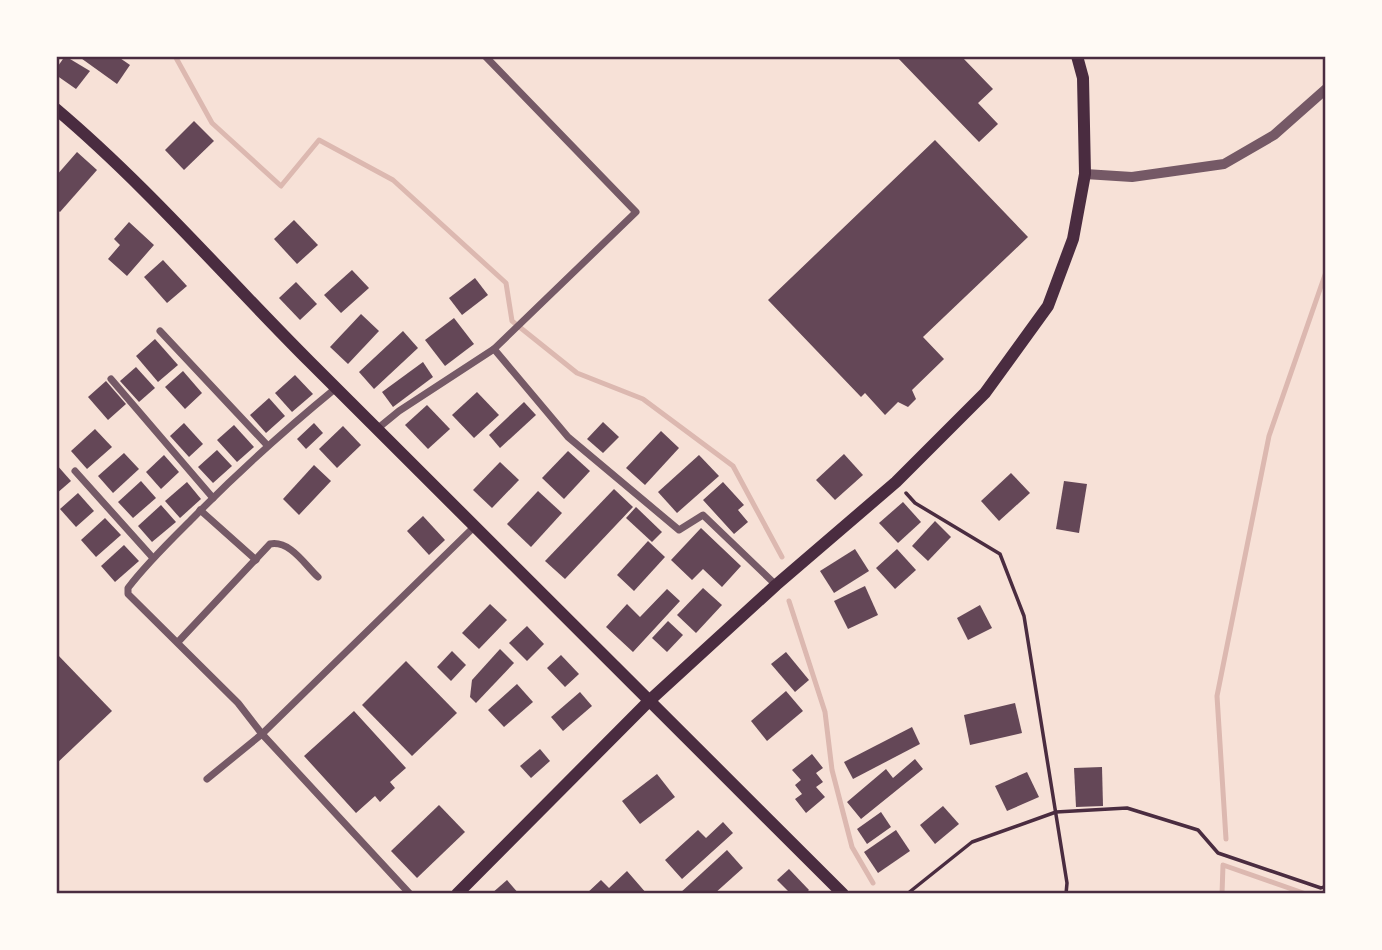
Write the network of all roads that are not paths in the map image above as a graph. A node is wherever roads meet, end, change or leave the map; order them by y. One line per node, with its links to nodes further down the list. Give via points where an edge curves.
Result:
1 (485, 56): 7 (street, via 636,212)
2 (1077, 56): 5 (main road, via 1083,78)
3 (1326, 89): 5 (street, via 1274,135 1224,163 1132,177)
4 (56, 108): 9 (main road, via 165,211)
5 (1084, 174): 19 (main road, via 1073,239 1048,306 985,393 896,482)
6 (160, 331): 11 (street)
7 (494, 349): 10 (street); 19 (street, via 578,446 679,530 703,515)
8 (111, 379): 13 (street)
9 (335, 387): 10 (main road); 11 (street)
10 (377, 429): 15 (main road)
11 (267, 445): 13 (street)
12 (75, 471): 16 (street)
13 (214, 498): 14 (street)
14 (200, 510): 16 (street); 17 (street)
15 (474, 527): 21 (main road); 22 (street)
16 (153, 558): 20 (street, via 128,594)
17 (256, 560): 18 (street, via 270,544 279,542); 20 (street)
18 (318, 577)
19 (776, 585): 21 (main road)
20 (178, 642): 22 (street, via 239,703)
21 (649, 701): 25 (main road); 26 (main road)
22 (262, 734): 23 (street); 24 (street)
23 (207, 779)
24 (410, 894)
25 (457, 894)
26 (843, 894)

